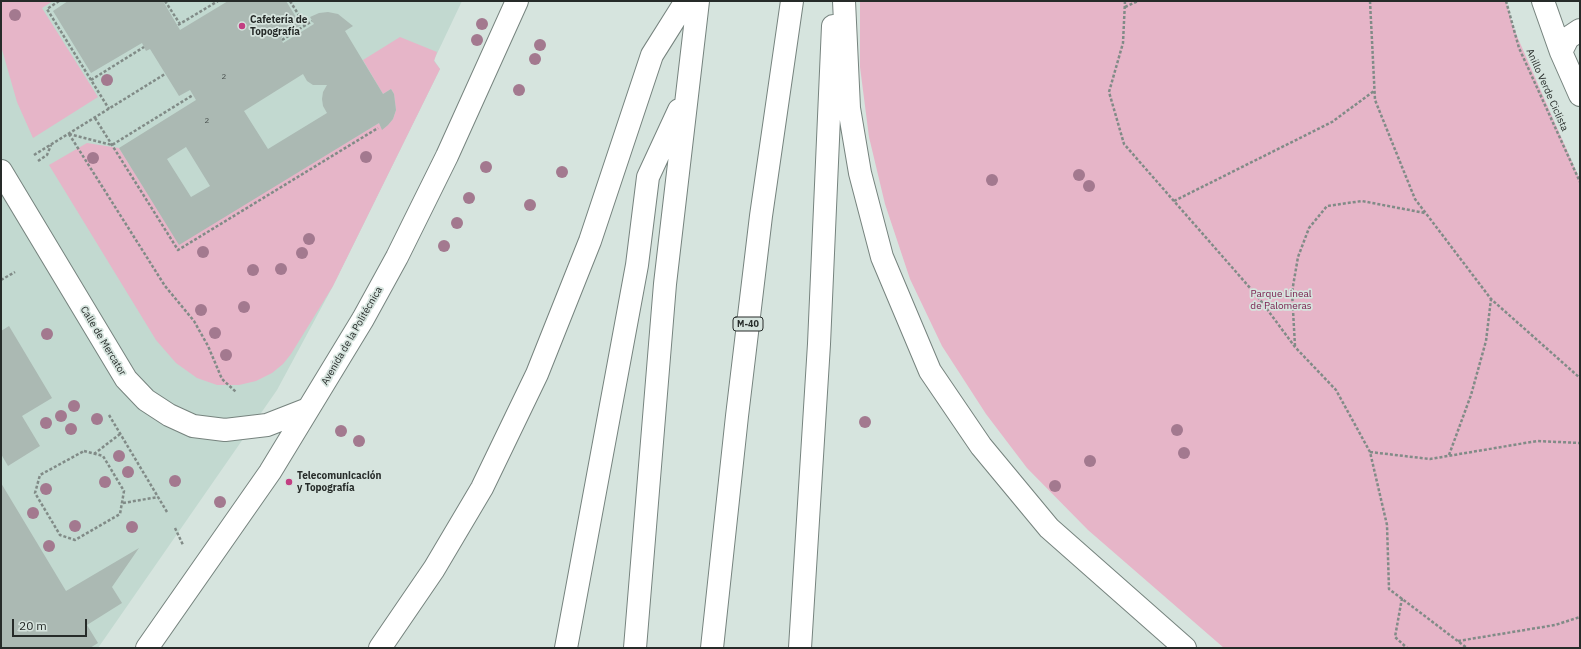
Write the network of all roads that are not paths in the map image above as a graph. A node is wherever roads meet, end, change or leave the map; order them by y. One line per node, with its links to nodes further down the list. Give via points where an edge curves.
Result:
1 (517, 1): 13 (main road, Avenida de la Politécnica, via 447,156 397,257)
2 (686, 1): 15 (main road, via 652,55 590,241 537,374 482,488 434,569)
3 (698, 1): 10 (main road)
4 (792, 1): 18 (main road, M-40, via 761,216)
5 (834, 1): 19 (main road, via 820,344)
6 (844, 1): 20 (main road, via 849,108 860,173 882,257 930,371 981,446 1049,528)
7 (1543, 1): 9 (main road)
8 (1580, 30): 9 (main road, via 1568,38)
9 (1561, 52): 11 (main road)
10 (687, 92): 16 (main road, via 648,177 637,265); 17 (main road, via 665,284)
11 (1580, 95)
12 (1, 171): 13 (main road, Calle de Mercator, via 126,379 146,400 193,426 225,430 267,425)
13 (308, 410): 14 (main road, Avenida de la Politécnica, via 270,472)
14 (147, 648)
15 (380, 648)
16 (566, 648)
17 (634, 648)
18 (712, 648)
19 (800, 648)
20 (1185, 648)

